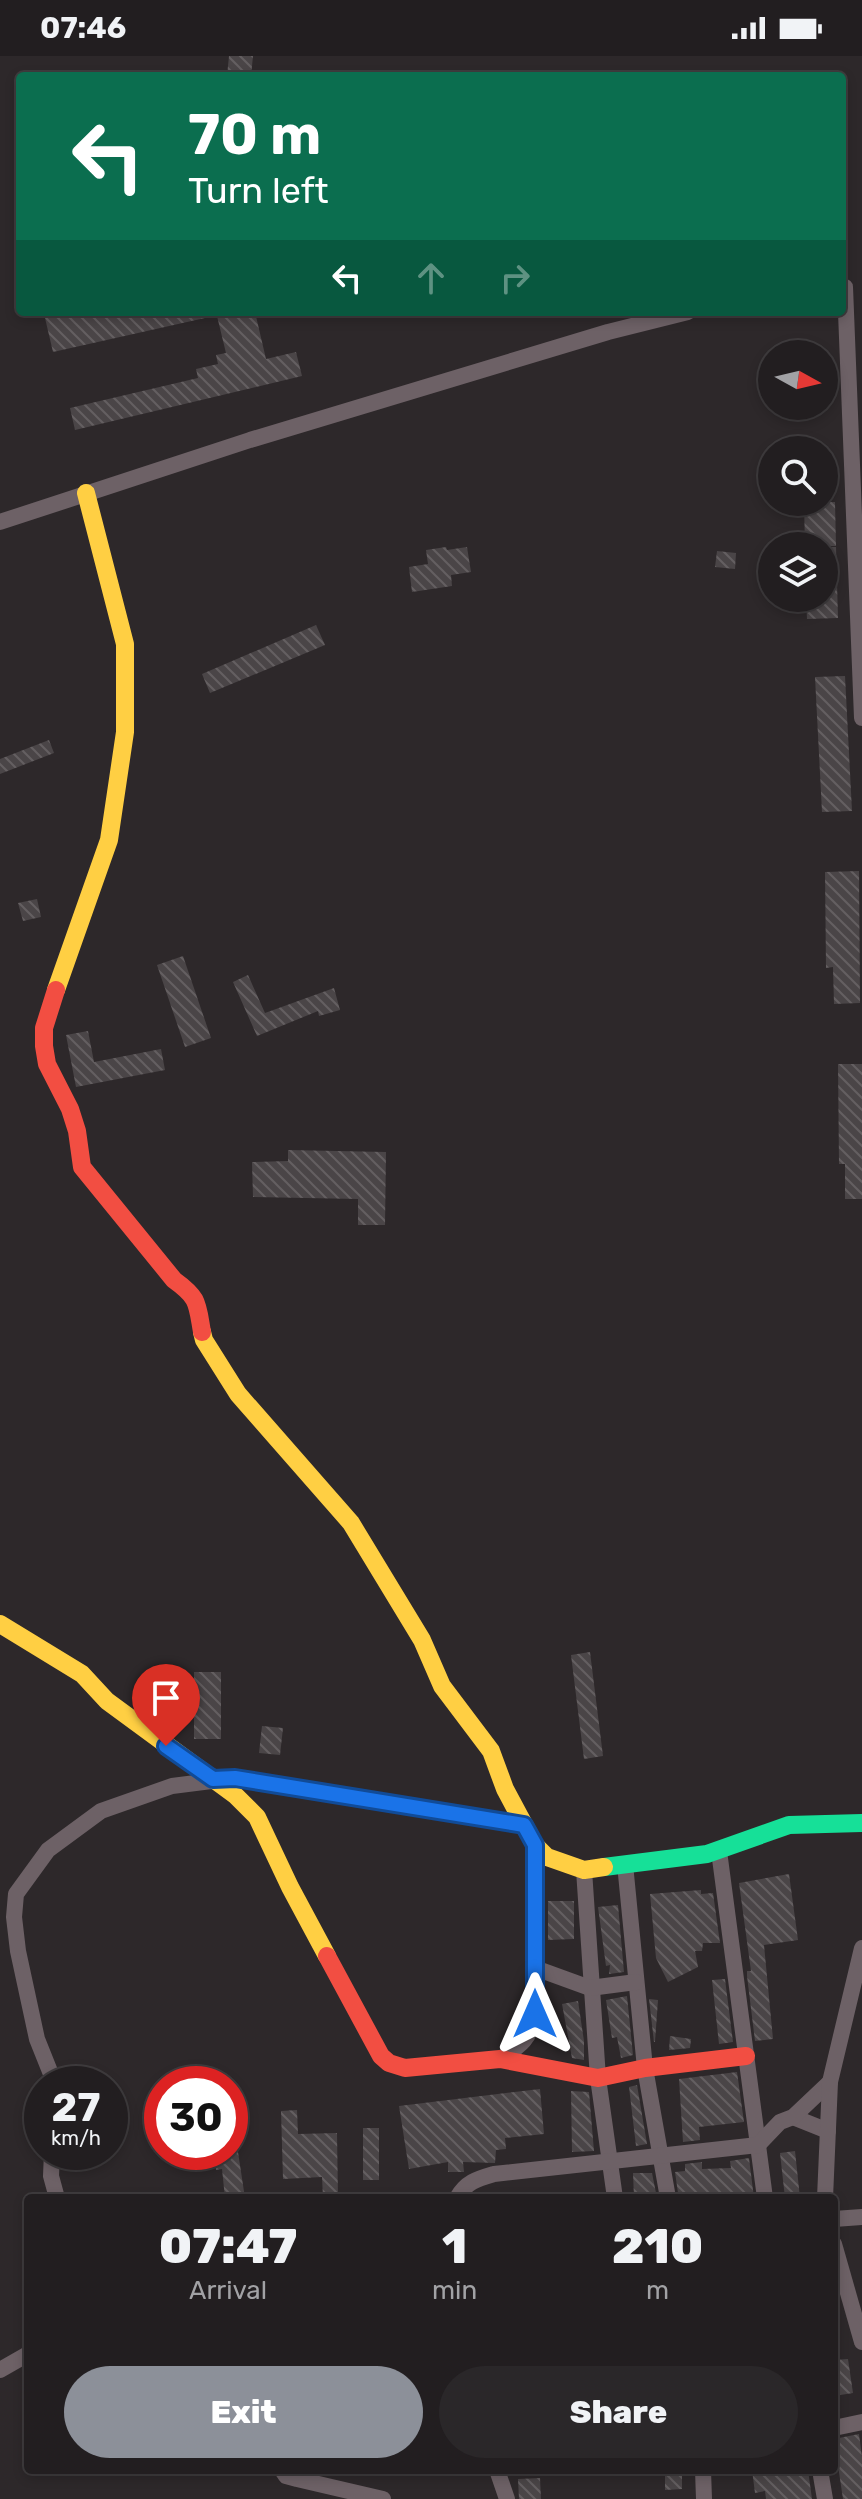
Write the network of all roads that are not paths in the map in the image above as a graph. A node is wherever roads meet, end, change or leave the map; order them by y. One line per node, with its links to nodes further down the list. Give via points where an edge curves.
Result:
1 (850, 286): 5 (street)
2 (672, 316): 3 (street)
3 (86, 493): 4 (street); 9 (street, via 125,644 125,732 109,840 44,1028 47,1064 70,1109 82,1167 174,1280 191,1292 204,1340 238,1394 351,1523 422,1640 442,1686 491,1751)
4 (0, 522)
5 (862, 718)
6 (0, 1624): 7 (street, via 82,1674 130,1720)
7 (213, 1779): 9 (street, via 235,1778); 19 (street, via 257,1817 381,2056 405,2068); 20 (street, via 172,1786 101,1811 48,1850 16,1894 18,1951)
8 (862, 1823): 11 (street, via 789,1825)
9 (524, 1825): 10 (street)
10 (535, 1845): 13 (street, via 547,1857); 15 (street)
11 (719, 1851): 12 (street); 18 (street)
12 (625, 1864): 13 (street); 16 (street)
13 (584, 1870): 17 (street)
14 (862, 1948): 23 (street)
15 (535, 1968): 17 (street); 19 (street, via 531,2034)
16 (636, 1982): 17 (street); 21 (street)
17 (590, 1988): 22 (street)
18 (746, 2056): 21 (street); 26 (street)
19 (500, 2059): 22 (street)
20 (48, 2066)
21 (645, 2068): 22 (street); 27 (street)
22 (598, 2078): 28 (street)
23 (830, 2082): 24 (street); 25 (street)
24 (793, 2117): 25 (street); 26 (street, via 780,2122)
25 (828, 2131): 35 (street)
26 (758, 2145): 27 (street); 34 (street)
27 (662, 2154): 28 (street); 33 (street)
28 (608, 2160): 31 (street, via 494,2174 463,2187); 32 (street)
29 (51, 2170): 30 (street)
30 (56, 2194)
31 (459, 2194)
32 (614, 2194)
33 (667, 2194)
34 (764, 2194)
35 (825, 2194)
36 (862, 2217): 37 (street)
37 (838, 2219)
38 (838, 2257): 39 (street)
39 (861, 2335)
40 (24, 2356): 41 (street)
41 (0, 2370)
42 (862, 2422): 43 (street)
43 (838, 2427)
44 (285, 2474): 48 (street)
45 (498, 2474): 49 (street)
46 (703, 2474): 50 (street)
47 (821, 2474): 51 (street)
48 (383, 2499)
49 (507, 2499)
50 (704, 2499)
51 (825, 2499)

